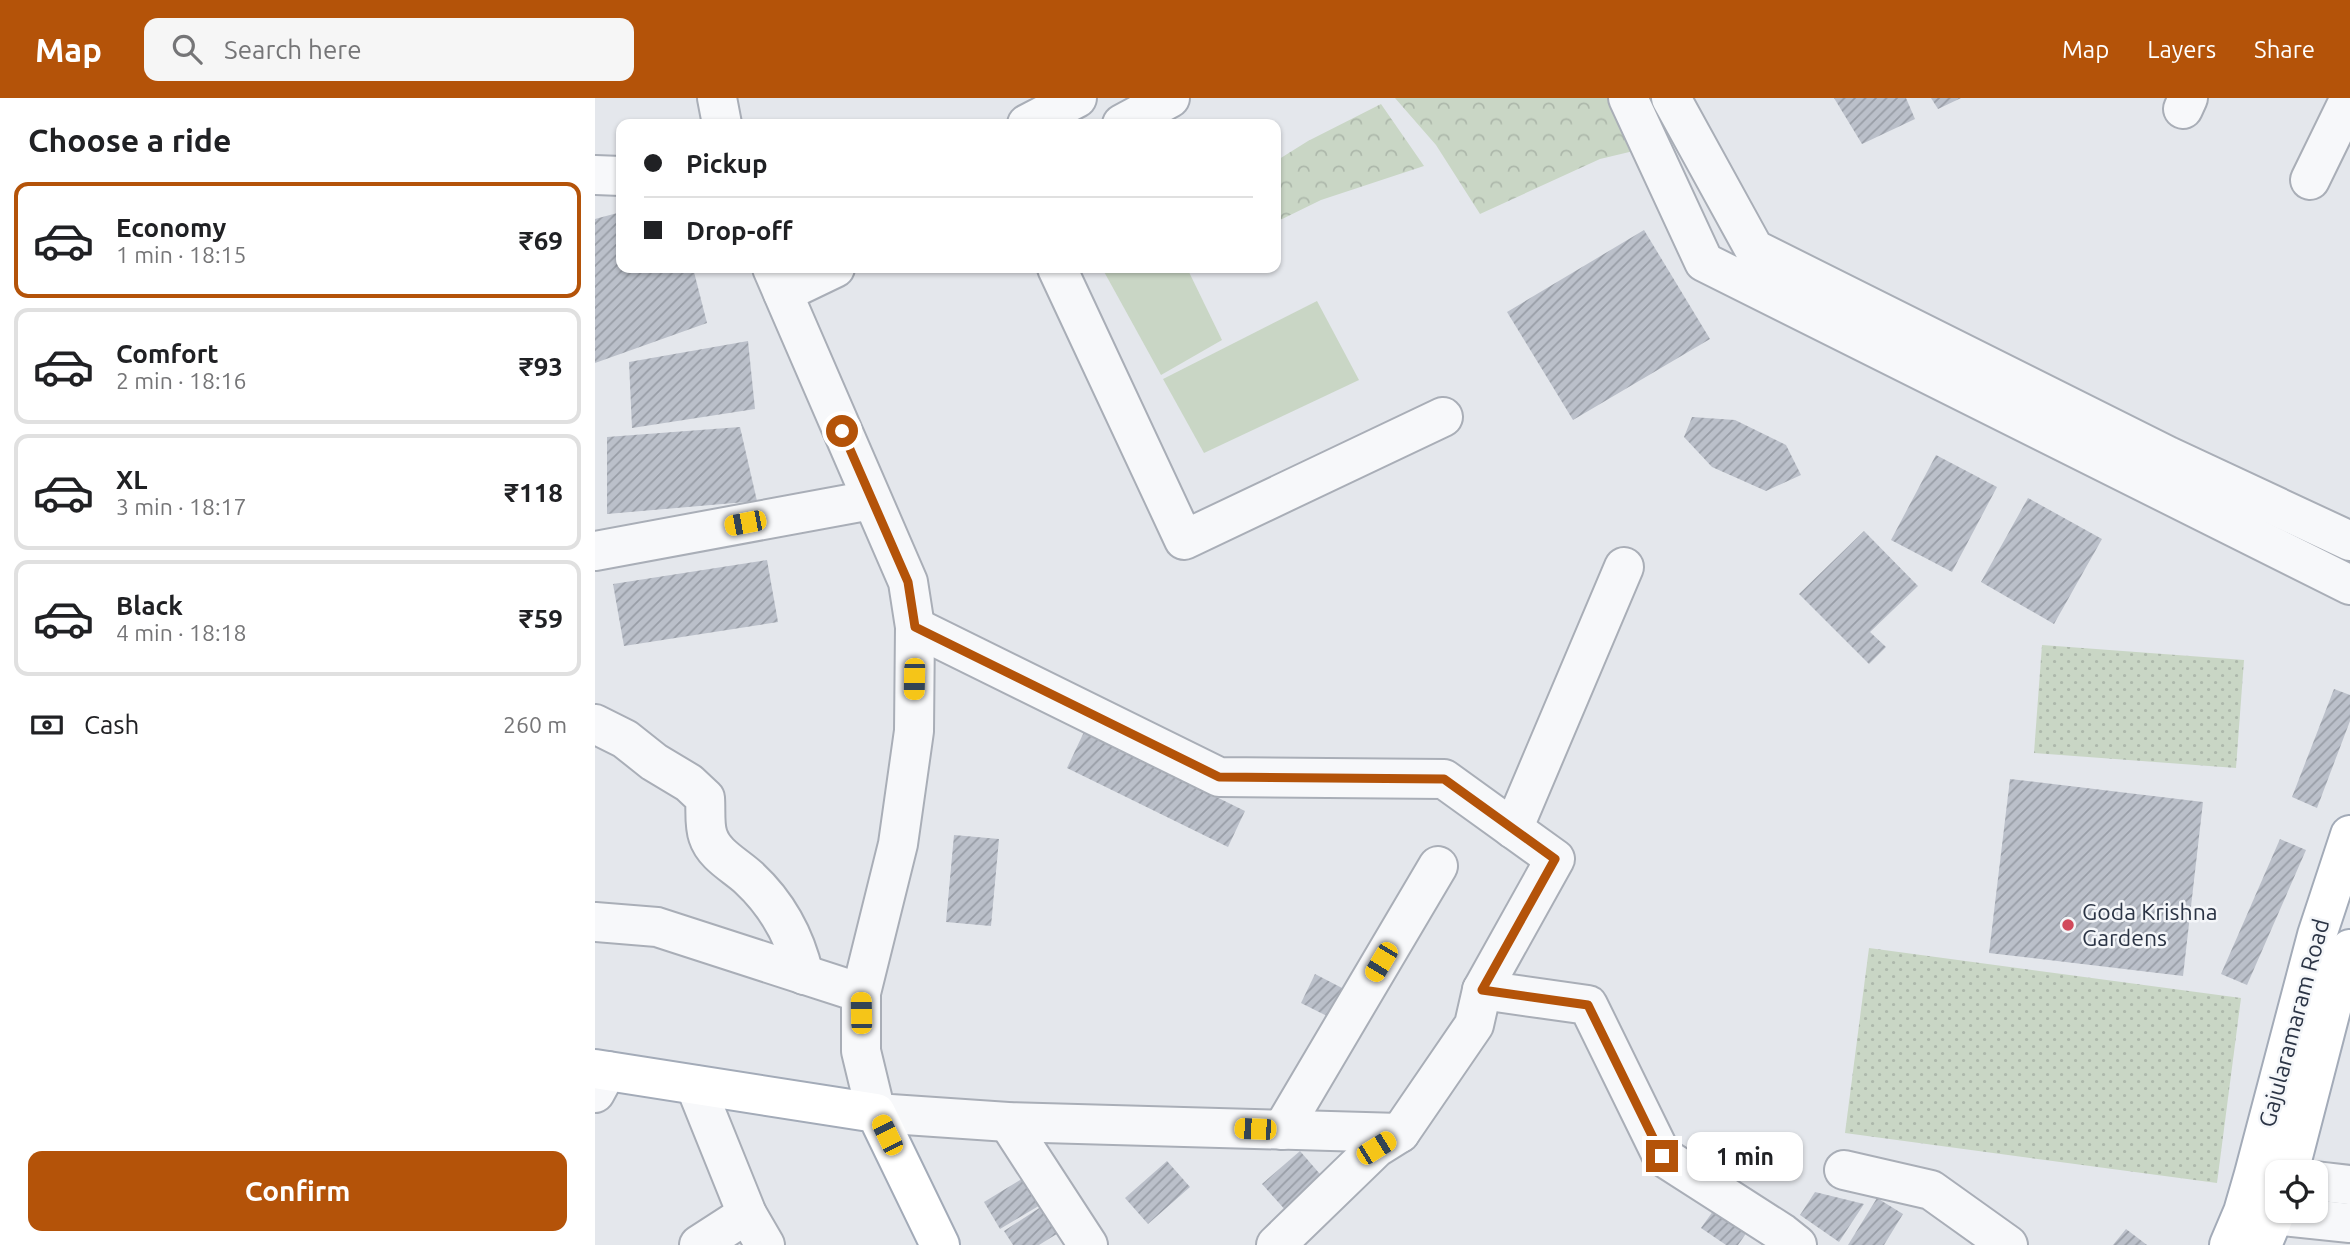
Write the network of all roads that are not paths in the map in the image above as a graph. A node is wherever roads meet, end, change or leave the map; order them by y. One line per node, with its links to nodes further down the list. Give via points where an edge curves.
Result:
1 (717, 98): 7 (street)
2 (1077, 98): 8 (street)
3 (1170, 98): 9 (street)
4 (1628, 98): 16 (street, via 1704,262)
5 (2350, 98): 12 (street)
6 (1683, 102): 16 (street, via 1754,249)
7 (721, 119)
8 (1037, 119)
9 (1131, 119)
10 (595, 175): 11 (street)
11 (616, 176)
12 (2310, 180)
13 (811, 273): 15 (street)
14 (1059, 273): 17 (street, via 1184,540)
15 (777, 280): 18 (street)
16 (2030, 406): 19 (street, via 2168,456); 22 (street)
17 (1443, 417)
18 (871, 500): 20 (street); 23 (street, via 908,582)
19 (2350, 541)
20 (595, 551)
21 (1624, 567): 25 (street)
22 (2350, 585)
23 (915, 627): 25 (street, via 1219,777 1444,779); 32 (street, via 914,731 898,845)
24 (595, 724): 30 (street, via 625,738 705,798 708,837 783,918)
25 (1513, 829): 31 (street, via 1555,859)
26 (2350, 835): 39 (main road, Gajularamaram Road, via 2317,934)
27 (1438, 866): 37 (street)
28 (595, 922): 30 (street, via 657,927)
29 (2350, 949): 40 (main road)
30 (804, 975): 32 (street)
31 (1482, 990): 38 (street, via 1474,1025); 52 (street, via 1588,1005 1662,1156)
32 (861, 993): 35 (street, via 861,1051)
33 (599, 1077): 34 (main road)
34 (695, 1085): 35 (main road); 47 (street)
35 (876, 1114): 36 (street); 49 (main road)
36 (1008, 1122): 37 (street); 50 (street)
37 (1282, 1130): 38 (street)
38 (1399, 1133): 51 (street, via 1376,1148)
39 (2276, 1160)
40 (2278, 1160)
41 (1844, 1170): 53 (street, via 1931,1190)
42 (2328, 1182): 43 (street)
43 (2350, 1185)
44 (2265, 1200): 46 (main road, Gajularamaram Road)
45 (2350, 1223): 46 (street)
46 (2257, 1225)
47 (756, 1229): 48 (street)
48 (699, 1245)
49 (940, 1245)
50 (1088, 1245)
51 (1276, 1245)
52 (1797, 1245)
53 (2008, 1245)

